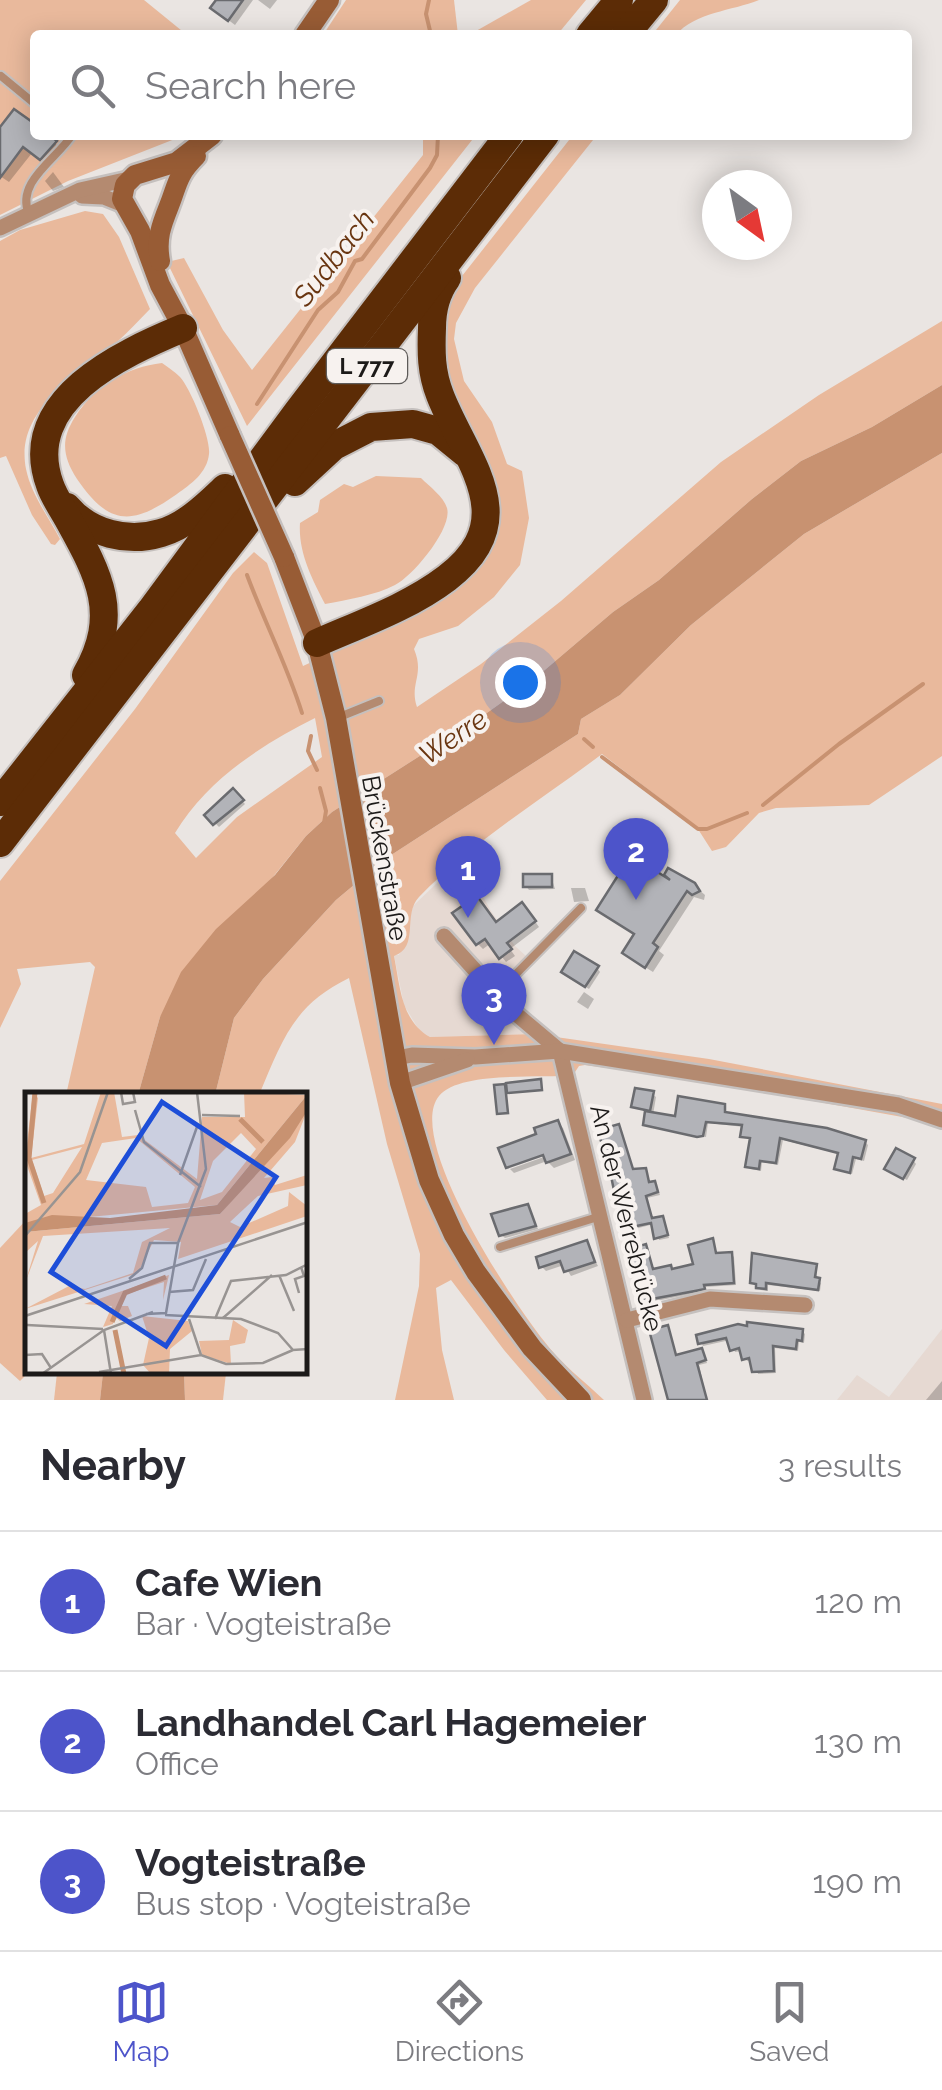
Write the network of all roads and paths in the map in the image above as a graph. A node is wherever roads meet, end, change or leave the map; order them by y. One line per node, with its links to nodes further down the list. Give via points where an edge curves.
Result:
1 (328, 0): 4 (main road)
2 (619, 0): 5 (highway)
3 (654, 0): 6 (highway)
4 (308, 30)
5 (594, 30)
6 (629, 30)
7 (1, 76): 8 (lane)
8 (30, 100)
9 (68, 140): 19 (lane, via 24,193)
10 (208, 140): 14 (main road, via 177,162)
11 (210, 140): 17 (main road, via 184,169)
12 (505, 140): 23 (highway, L 777)
13 (541, 140): 16 (highway, L 777)
14 (139, 176): 15 (street); 17 (main road, via 161,177); 18 (main road, via 122,192)
15 (63, 199): 18 (street, via 104,197); 19 (street)
16 (494, 199): 24 (highway, L 777, via 481,233 440,287 432,310 431,365); 26 (highway, L 777)
17 (168, 204): 18 (main road, via 145,222); 21 (main road, Brückenstraße, via 158,238)
18 (128, 211): 21 (main road, Brückenstraße)
19 (29, 214): 20 (street)
20 (0, 228)
21 (170, 302): 22 (main road, Brückenstraße)
22 (183, 328): 25 (highway, L 777, via 126,353 62,404 46,446); 27 (main road, Brückenstraße, bridge)
23 (316, 387): 25 (highway, via 292,404 234,480 202,510 161,533 117,536 86,526); 30 (highway, L 777)
24 (474, 460): 26 (highway, via 438,431 414,424 371,427 334,446); 27 (highway, L 777, via 485,516 467,558 414,598)
25 (50, 486): 30 (highway, L 777, via 100,580 106,609 101,645 88,672 33,746)
26 (239, 534): 32 (highway, L 777)
27 (317, 643): 29 (main road, Brückenstraße)
28 (379, 702): 29 (lane)
29 (336, 718): 38 (main road, Brückenstraße)
30 (30, 764): 31 (highway, L 777)
31 (0, 802)
32 (0, 843)
33 (581, 908): 35 (lane, via 513,977)
34 (444, 936): 35 (street)
35 (510, 1009): 36 (street)
36 (560, 1051): 37 (street); 40 (street, via 898,1105); 41 (street, An der Werrebrücke)
37 (475, 1057): 38 (street); 39 (street)
38 (396, 1058): 39 (main road, Brückenstraße)
39 (400, 1083): 46 (main road, Brückenstraße, via 429,1180 454,1235 532,1348)
40 (942, 1120)
41 (601, 1216): 42 (lane); 44 (street, An der Werrebrücke)
42 (500, 1246)
43 (805, 1305): 44 (street, via 710,1300)
44 (627, 1320): 45 (street, An der Werrebrücke)
45 (643, 1399)
46 (581, 1400)

